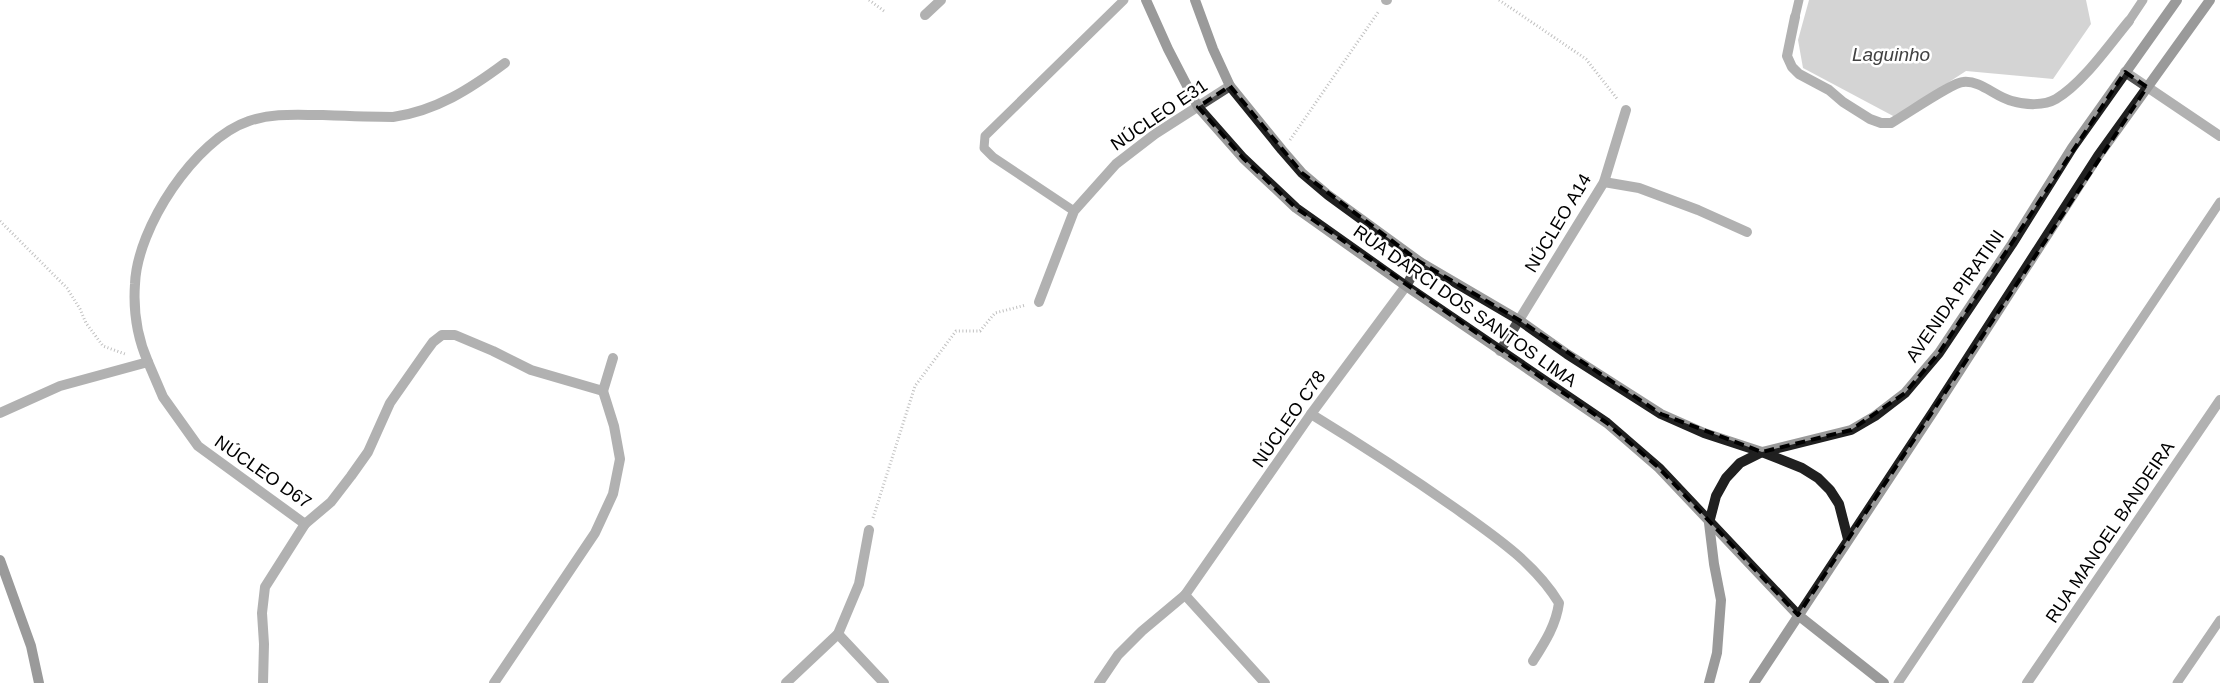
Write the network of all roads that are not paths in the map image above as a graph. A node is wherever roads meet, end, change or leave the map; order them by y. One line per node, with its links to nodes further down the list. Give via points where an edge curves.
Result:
1 (940, 0): 9 (street)
2 (1124, 0): 21 (lane, via 984,136 984,148 993,157)
3 (1146, 0): 16 (street, RUA DARCI DOS SANTOS LIMA)
4 (1195, 0): 14 (street, RUA DARCI DOS SANTOS LIMA)
5 (1799, 0): 10 (lane)
6 (2143, 0): 11 (lane)
7 (2178, 0): 13 (street, AVENIDA PIRATINI)
8 (2210, 0): 15 (street)
9 (925, 15)
10 (1795, 17): 11 (street, via 1788,56 1792,67 1858,112 1881,123 1890,123 1962,81 2023,104 2055,99 2072,86)
11 (2129, 21)
12 (505, 63): 29 (street, NÚCLEO D67, via 456,96 410,114 386,117 282,114 230,128 210,143 160,210 145,240 134,283 135,320)
13 (2125, 72): 15 (street); 34 (street, AVENIDA PIRATINI, via 1939,353 1905,393 1876,416 1851,430)
14 (1230, 86): 16 (street, NÚCLEO E31); 23 (street, RUA DARCI DOS SANTOS LIMA, via 1302,173)
15 (2147, 87): 18 (street); 38 (street, via 2098,156)
16 (1198, 107): 21 (street, NÚCLEO E31, via 1116,164); 24 (street, RUA DARCI DOS SANTOS LIMA, via 1243,158 1296,208)
17 (1626, 110): 19 (street, NÚCLEO A14)
18 (2220, 136)
19 (1604, 182): 22 (street, via 1639,188); 26 (street, NÚCLEO A14)
20 (2220, 202): 55 (lane)
21 (1074, 211): 25 (street, NÚCLEO E31)
22 (1747, 232)
23 (1420, 262): 24 (street, NÚCLEO C78); 26 (street, RUA DARCI DOS SANTOS LIMA)
24 (1406, 286): 27 (street, RUA DARCI DOS SANTOS LIMA); 33 (street, NÚCLEO C78)
25 (1039, 302)
26 (1518, 320): 27 (street, NÚCLEO A14); 34 (street, RUA DARCI DOS SANTOS LIMA, via 1661,414 1704,433)
27 (1500, 351): 35 (street, RUA DARCI DOS SANTOS LIMA, via 1607,423 1659,468)
28 (613, 358): 30 (street)
29 (148, 362): 32 (street, via 60,386); 36 (street, NÚCLEO D67, via 163,397 198,446)
30 (603, 391): 36 (street, NÚCLEO D67, via 531,370 455,335 442,335 424,353 390,403 368,452 351,476 331,502); 47 (street, via 620,458 613,494 595,532)
31 (2220, 400): 56 (street, RUA MANOEL BANDEIRA)
32 (0, 413)
33 (1311, 414): 40 (street, NÚCLEO C78); 44 (street, via 1404,472 1494,536 1548,584 1559,603 1557,615 1549,637)
34 (1762, 452): 35 (street, AVENIDA PIRATINI, via 1740,464 1726,478 1716,496); 38 (street, RUA DARCI DOS SANTOS LIMA, via 1802,468 1830,490 1839,504)
35 (1709, 523): 41 (street, RUA DARCI DOS SANTOS LIMA); 52 (street, AVENIDA PIRATINI, via 1721,600 1717,653)
36 (305, 524): 46 (street, via 265,587)
37 (870, 530): 43 (street, via 859,584)
38 (1848, 539): 41 (street)
39 (0, 560): 45 (street, via 31,646)
40 (1185, 595): 50 (street, NÚCLEO C78, via 1136,637); 51 (street)
41 (1798, 615): 53 (street); 54 (street, RUA DARCI DOS SANTOS LIMA)
42 (2220, 620): 57 (lane)
43 (838, 634): 48 (street); 49 (street)
44 (1533, 661)
45 (38, 683)
46 (263, 683)
47 (494, 683)
48 (786, 683)
49 (884, 683)
50 (1099, 683)
51 (1264, 683)
52 (1710, 683)
53 (1754, 683)
54 (1884, 683)
55 (1898, 683)
56 (2026, 683)
57 (2177, 683)

